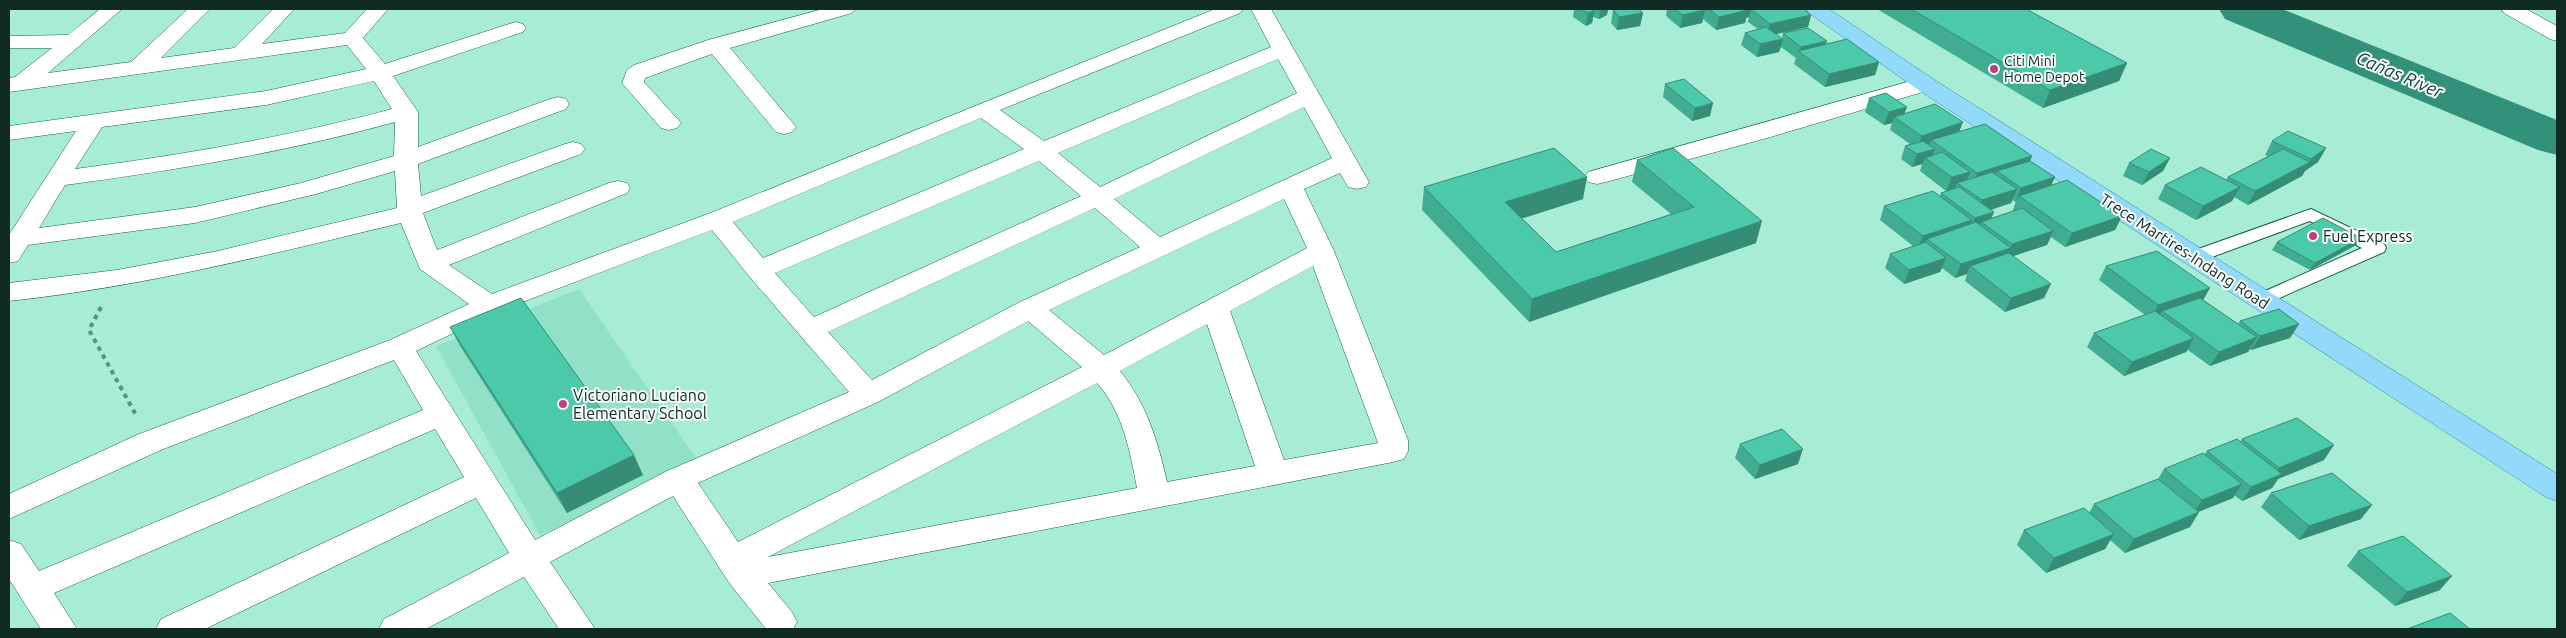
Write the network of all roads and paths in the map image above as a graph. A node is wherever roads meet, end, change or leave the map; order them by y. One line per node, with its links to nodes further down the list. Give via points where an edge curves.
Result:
1 (112, 9): 13 (street)
2 (200, 9): 18 (street)
3 (284, 9): 17 (street)
4 (378, 9): 12 (street)
5 (845, 9): 15 (street)
6 (1233, 9): 24 (street)
7 (1261, 9): 16 (street)
8 (1816, 9): 20 (main road, Trece Martires-Indang Road)
9 (2511, 9): 11 (street)
10 (516, 28): 19 (street)
11 (2557, 35)
12 (352, 38): 17 (street); 19 (street)
13 (72, 41): 14 (street); 21 (street)
14 (9, 42)
15 (716, 45): 27 (street, via 660,62 635,75 633,84); 28 (street)
16 (1284, 49): 22 (street); 31 (street)
17 (239, 55): 18 (street)
18 (136, 69): 21 (street)
19 (380, 72): 25 (street, via 397,102); 26 (street, via 266,98)
20 (1925, 84): 33 (street); 43 (main road, Trece Martires-Indang Road)
21 (15, 85)
22 (1309, 96): 35 (street, via 1351,171); 37 (street)
23 (558, 104): 32 (street)
24 (983, 109): 31 (street); 39 (street)
25 (407, 112): 32 (street); 34 (street, via 246,150)
26 (94, 121): 29 (street); 34 (street)
27 (669, 122)
28 (784, 127)
29 (9, 133)
30 (573, 149): 38 (street)
31 (1042, 151): 37 (street); 45 (street)
32 (406, 160): 38 (street); 40 (street, via 307,189 195,214)
33 (1597, 177)
34 (58, 179): 40 (street)
35 (1290, 186): 41 (street); 42 (street)
36 (618, 188): 44 (street)
37 (1099, 197): 41 (street); 52 (street)
38 (410, 211): 44 (street); 46 (street, via 218,259)
39 (717, 219): 45 (street); 49 (street)
40 (14, 246)
41 (1157, 248): 50 (street)
42 (1321, 251): 51 (street); 58 (street, via 1393,440 1394,451)
43 (2194, 257): 48 (main road, Trece Martires-Indang Road); 48 (lane, via 2311,214 2377,248)
44 (430, 263): 49 (street)
45 (758, 270): 52 (street)
46 (117, 278): 47 (street); 57 (path, via 89,330)
47 (9, 292)
48 (2261, 300): 61 (main road, Trece Martires-Indang Road)
49 (489, 305): 53 (street)
50 (1030, 308): 54 (street); 55 (street)
51 (1214, 308): 54 (street); 58 (street)
52 (811, 329): 55 (street)
53 (400, 347): 56 (street); 57 (street)
54 (1101, 369): 62 (street, via 1130,408 1140,433); 66 (street)
55 (868, 396): 59 (street)
56 (441, 414): 60 (street); 67 (street)
57 (150, 442): 63 (street)
58 (1273, 473): 62 (street)
59 (678, 478): 65 (street); 66 (street)
60 (482, 482): 65 (street); 70 (street)
61 (2557, 489)
62 (1154, 494): 66 (street)
63 (9, 507)
64 (9, 553): 67 (street)
65 (529, 558): 71 (street); 72 (street)
66 (737, 567): 68 (street)
67 (32, 588): 69 (street)
68 (780, 622)
69 (60, 629)
70 (173, 629)
71 (396, 629)
72 (578, 629)

